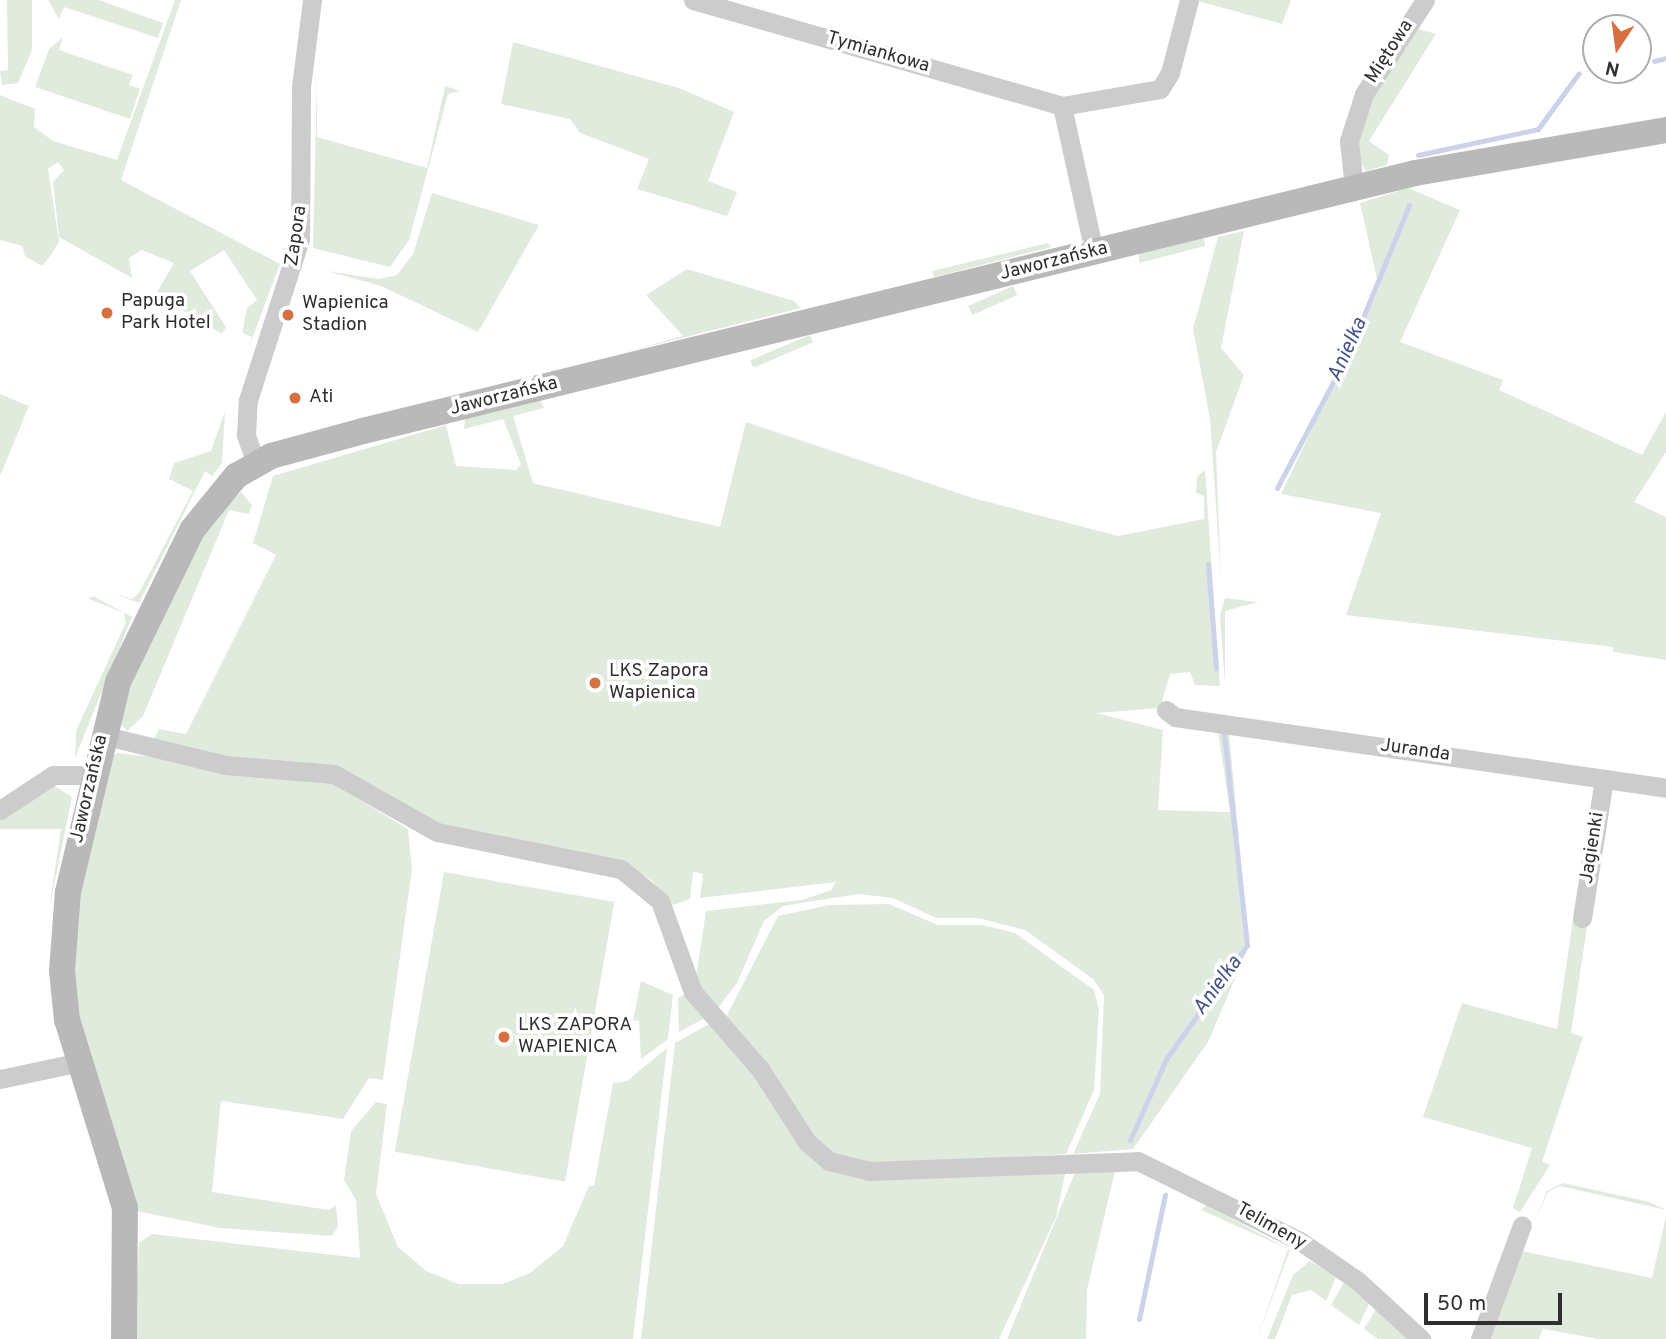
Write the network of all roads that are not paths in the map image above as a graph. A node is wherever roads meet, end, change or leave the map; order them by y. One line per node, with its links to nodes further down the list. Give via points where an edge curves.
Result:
1 (312, 0): 9 (street, Zapora, via 301,87 300,239 248,400 246,435)
2 (694, 0): 5 (street, Tymiankowa)
3 (1189, 0): 5 (street, Tymiankowa, via 1170,73 1160,89)
4 (1424, 0): 7 (street, Miętowa, via 1364,94 1349,141)
5 (1062, 106): 8 (street)
6 (1666, 130): 7 (street, Jaworzańska, via 1496,155)
7 (1354, 188): 8 (street, Jaworzańska)
8 (1094, 252): 9 (street, Jaworzańska)
9 (256, 463): 11 (street, Jaworzańska, via 220,491 192,530 122,673)
10 (1166, 710): 13 (street, Juranda, via 1175,717)
11 (102, 735): 12 (street, Jaworzańska); 21 (street, Telimeny, via 225,765 334,774 437,832 638,877 666,914 693,992 761,1069 807,1142 829,1161 870,1171 1100,1159 1156,1167 1300,1241 1358,1281)
12 (93, 775): 15 (street, via 53,775); 17 (street, Jaworzańska, via 62,946)
13 (1604, 779): 14 (street, Juranda); 16 (street, Jagienki)
14 (1666, 788)
15 (0, 810)
16 (1581, 918)
17 (76, 1063): 18 (street); 20 (street, Jaworzańska, via 123,1193 128,1259)
18 (0, 1079)
19 (1522, 1225): 22 (street)
20 (124, 1339)
21 (1421, 1339)
22 (1480, 1339)

